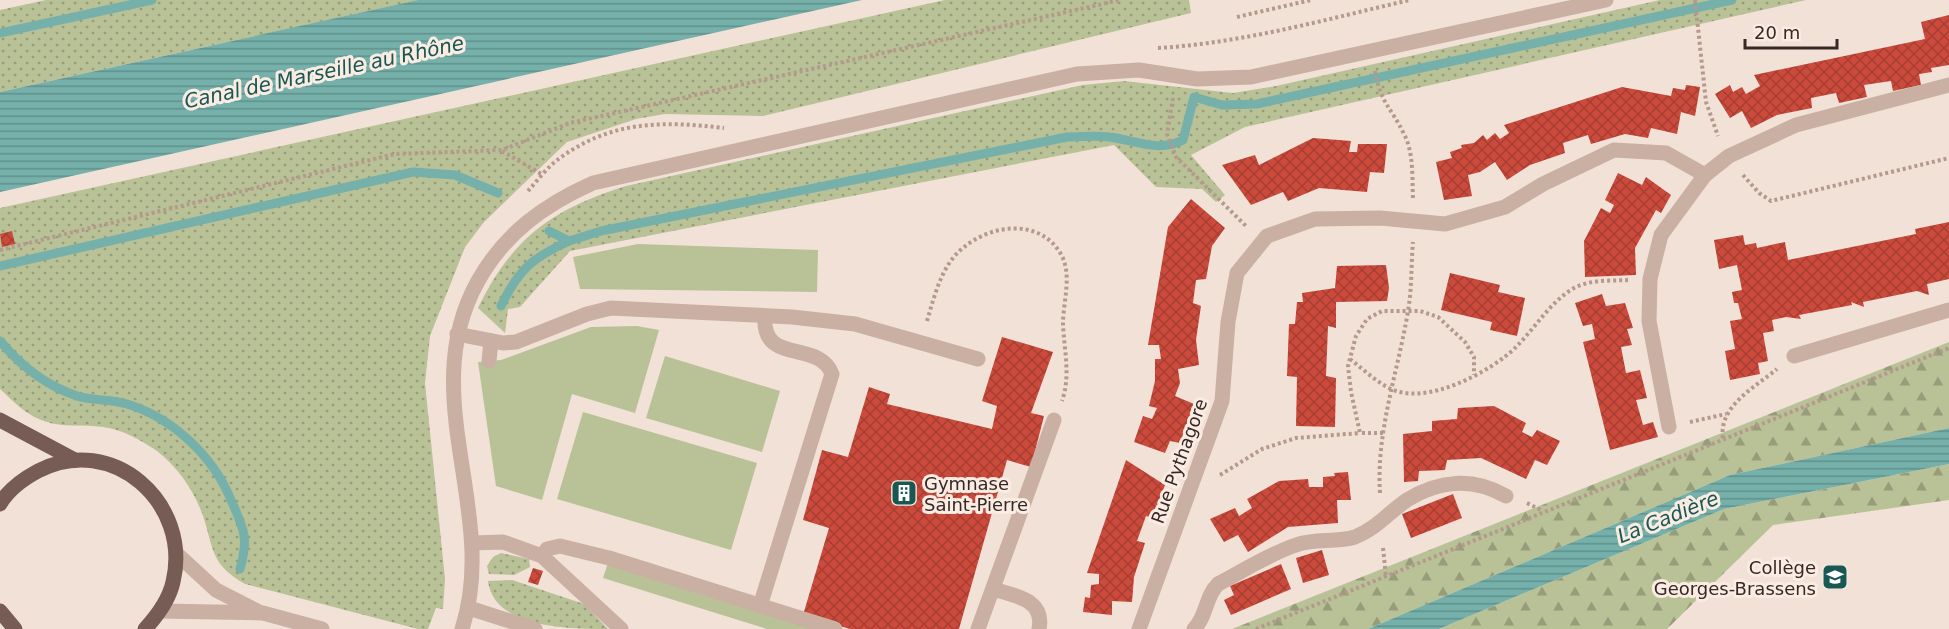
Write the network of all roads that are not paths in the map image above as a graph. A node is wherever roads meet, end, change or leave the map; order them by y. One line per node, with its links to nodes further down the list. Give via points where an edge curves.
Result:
1 (1606, 0): 6 (street, via 1251,77 1223,80 1139,70 1077,74 593,183 543,208 521,225 471,293)
2 (1949, 85): 3 (street, via 1796,125 1729,156)
3 (1705, 176): 13 (street, via 1661,235 1650,279 1649,321); 35 (street, Rue Pythagore, via 1666,153 1614,150 1505,207 1446,224 1380,218 1315,219 1267,236 1237,273 1228,322 1222,401)
4 (1949, 310): 8 (street)
5 (765, 316): 7 (street, via 611,308 516,342); 9 (street, via 855,324); 21 (street, via 764,332 768,339 823,360 832,374)
6 (457, 334): 7 (street); 17 (street, via 453,399)
7 (491, 341): 10 (street)
8 (1794, 356)
9 (978, 359)
10 (489, 361)
11 (0, 420): 14 (main road)
12 (1054, 420): 20 (street)
13 (1669, 427)
14 (75, 460): 16 (main road, via 48,465 24,478); 18 (main road, via 106,463 134,476 156,497 171,524)
15 (1506, 496): 36 (street, via 1472,482 1446,483 1407,501 1381,522 1353,537 1297,544 1218,584 1210,592 1203,616)
16 (0, 504)
17 (472, 543): 19 (street, via 503,542); 22 (street)
18 (177, 554): 24 (main road, via 173,584); 25 (street, via 216,590)
19 (542, 556): 21 (street, via 547,549 560,546); 31 (street)
20 (993, 589): 33 (street); 34 (street, via 1034,605 1040,613)
21 (760, 606): 32 (street)
22 (469, 608): 29 (street); 30 (street)
23 (0, 611): 26 (main road)
24 (160, 611): 25 (street); 27 (main road)
25 (262, 613): 28 (street)
26 (15, 629)
27 (145, 629)
28 (322, 629)
29 (462, 629)
30 (535, 629)
31 (621, 629)
32 (835, 629)
33 (978, 629)
34 (1039, 629)
35 (1139, 629)
36 (1194, 629)

